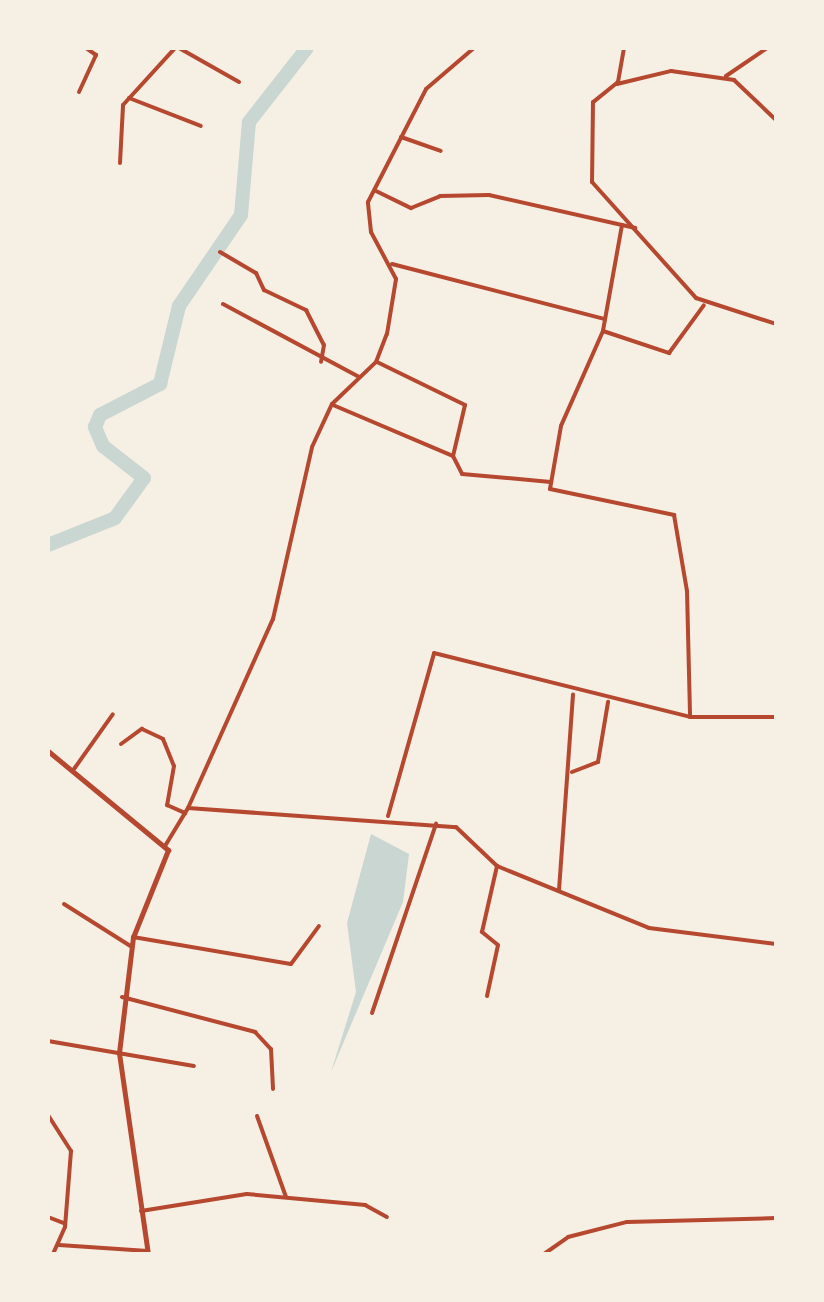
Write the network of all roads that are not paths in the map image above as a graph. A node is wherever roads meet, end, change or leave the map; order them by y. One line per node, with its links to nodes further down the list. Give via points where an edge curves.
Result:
1 (86, 48): 9 (street, via 96,55)
2 (177, 48): 7 (street); 10 (street)
3 (474, 48): 13 (street, via 426,89)
4 (624, 48): 8 (street)
5 (766, 48): 6 (street)
6 (722, 78): 8 (street, via 672,72); 11 (street, via 742,83)
7 (239, 82)
8 (615, 84): 18 (street, via 593,102 589,176)
9 (79, 92)
10 (129, 98): 12 (street); 15 (street)
11 (776, 120)
12 (201, 126)
13 (402, 136): 14 (street); 16 (street)
14 (441, 151)
15 (120, 162)
16 (376, 191): 17 (street, via 411,208 490,195); 20 (street, via 371,232)
17 (622, 225): 18 (street); 23 (street)
18 (635, 228): 21 (street)
19 (220, 252): 26 (street, via 256,273 264,290 306,310 324,345)
20 (392, 264): 23 (street); 27 (street, via 396,293)
21 (706, 303): 24 (street); 25 (street, via 669,353)
22 (222, 304): 26 (street)
23 (606, 319): 25 (street)
24 (776, 324)
25 (604, 331): 31 (street, via 562,426)
26 (321, 362): 28 (street)
27 (376, 362): 28 (street); 30 (street, via 465,405)
28 (359, 377): 29 (street)
29 (332, 404): 30 (street); 41 (street, via 312,447 272,619)
30 (453, 456): 31 (street, via 471,478)
31 (551, 482): 35 (street, via 557,495 674,515 687,591)
32 (573, 694): 33 (street); 40 (street); 42 (street, via 431,655)
33 (608, 702): 35 (street); 40 (street, via 598,762)
34 (113, 714): 39 (street)
35 (690, 717): 36 (street)
36 (776, 717)
37 (120, 744): 41 (street, via 142,729 163,739 174,766 168,805)
38 (48, 752): 39 (street)
39 (74, 769): 44 (street)
40 (570, 772): 46 (street)
41 (187, 811): 42 (street); 44 (street)
42 (388, 816): 43 (street)
43 (436, 824): 45 (street, via 474,835); 54 (street)
44 (166, 846): 49 (street, via 170,858)
45 (497, 866): 46 (street); 53 (street, via 482,932 498,945)
46 (559, 890): 50 (street, via 661,932)
47 (64, 904): 51 (street)
48 (319, 926): 49 (street, via 291,964)
49 (133, 936): 51 (street)
50 (776, 944)
51 (132, 947): 52 (street)
52 (122, 996): 56 (street); 58 (street, via 254,1032 271,1049)
53 (487, 996)
54 (372, 1013)
55 (48, 1041): 56 (street)
56 (119, 1054): 57 (street); 62 (street)
57 (194, 1066)
58 (273, 1089)
59 (48, 1115): 66 (street, via 71,1151)
60 (257, 1116): 61 (street)
61 (286, 1197): 62 (street, via 229,1195); 64 (street, via 365,1205)
62 (141, 1211): 68 (street)
63 (48, 1217): 66 (street)
64 (387, 1217)
65 (776, 1218): 70 (street, via 628,1222 568,1237)
66 (64, 1222): 67 (street)
67 (59, 1245): 68 (street); 69 (street)
68 (148, 1253)
69 (53, 1254)
70 (544, 1254)

